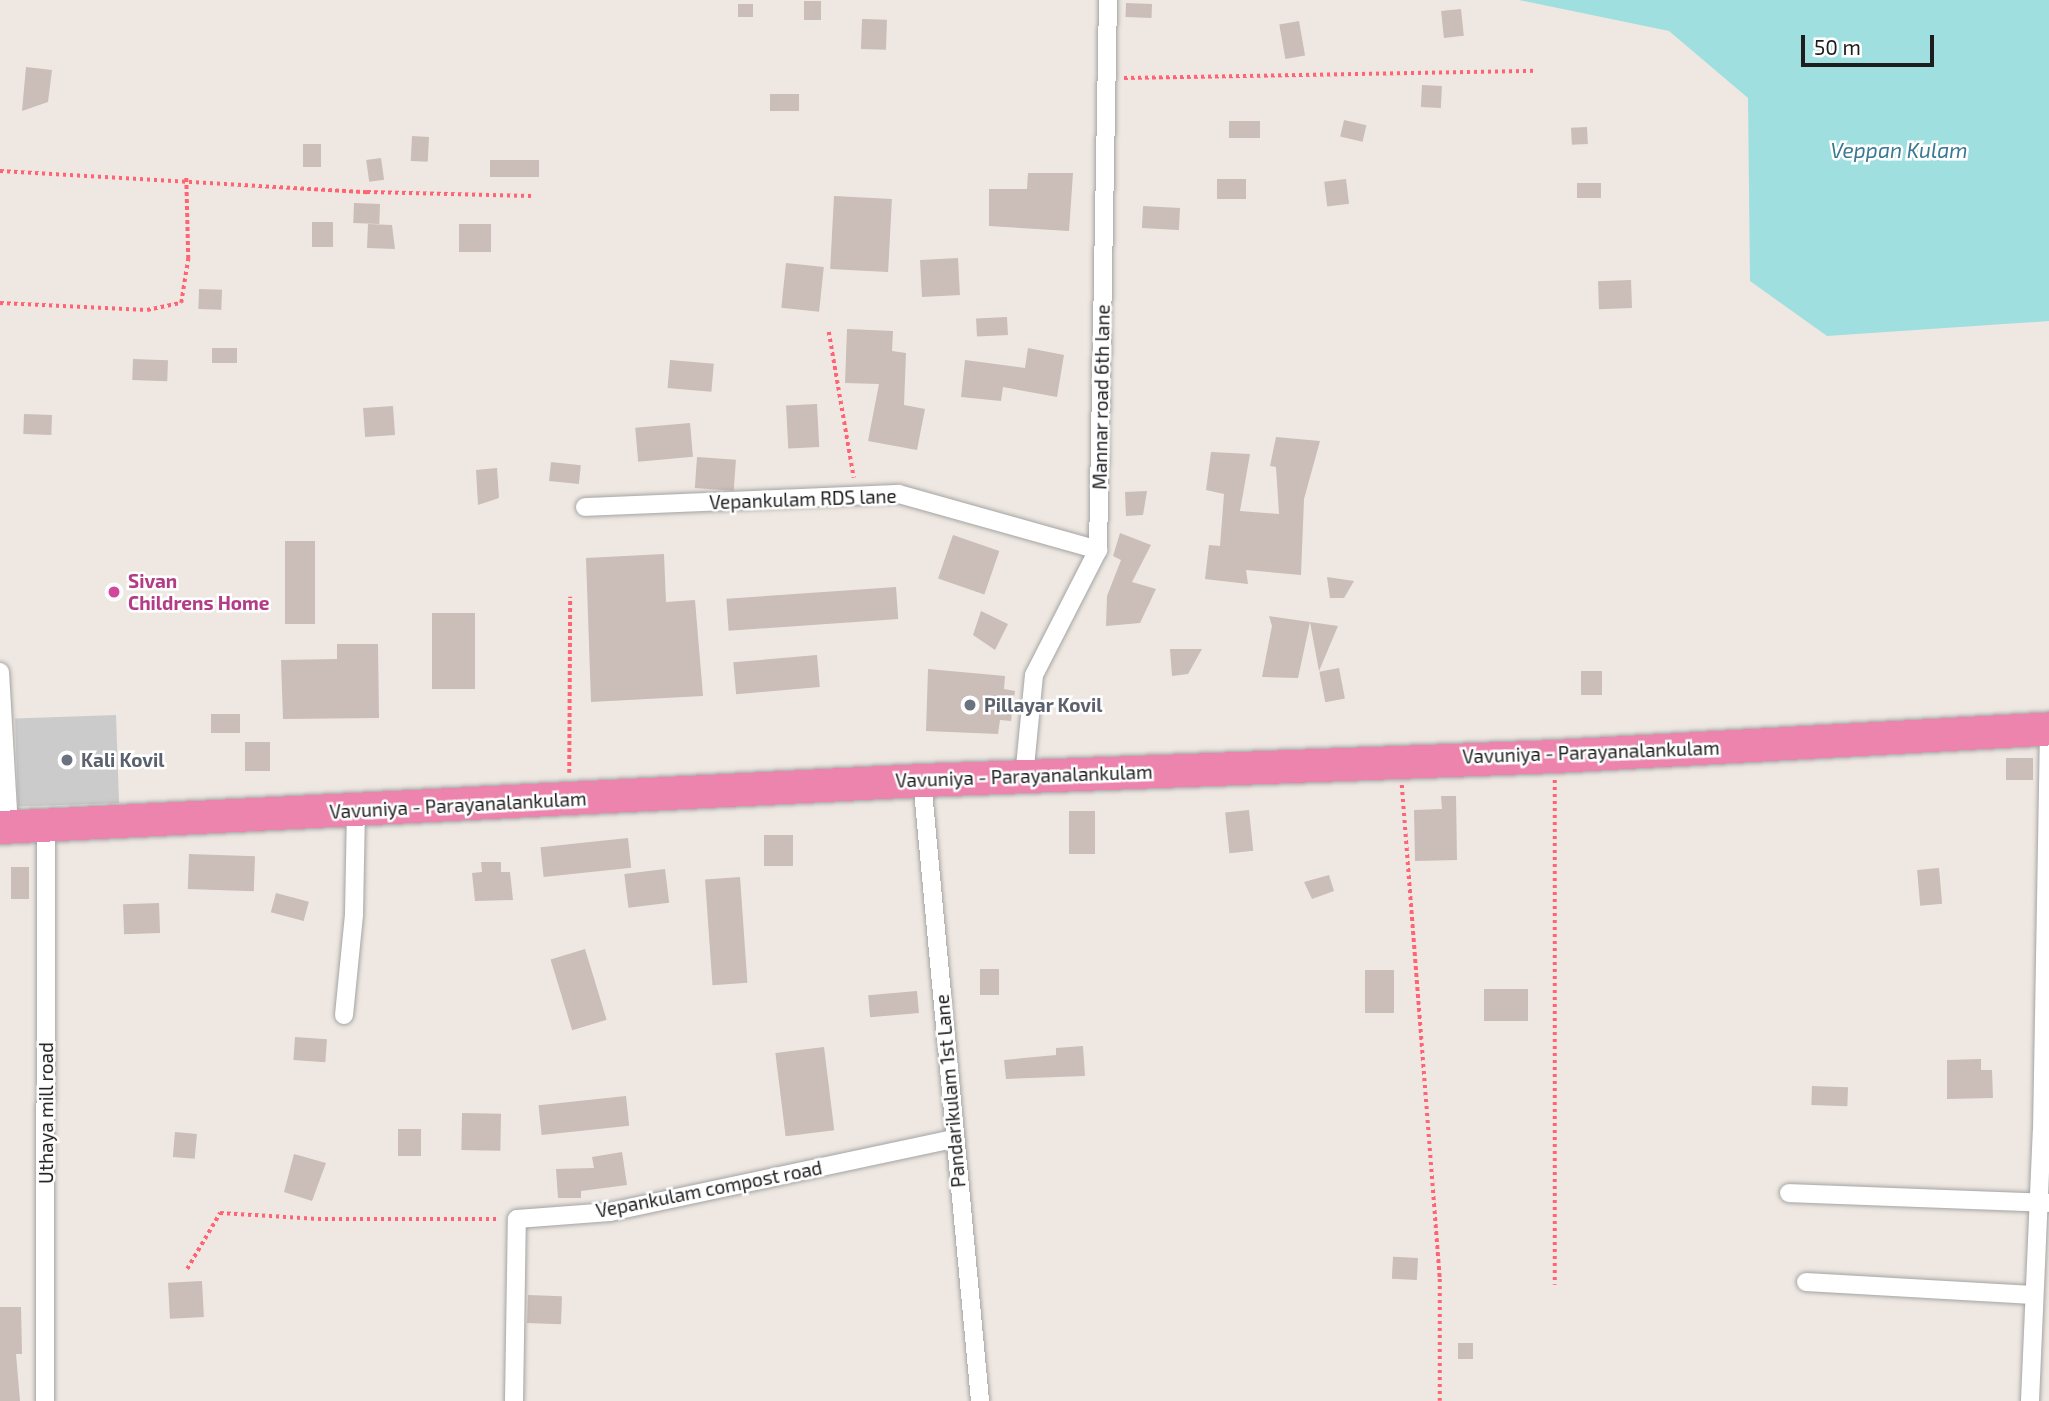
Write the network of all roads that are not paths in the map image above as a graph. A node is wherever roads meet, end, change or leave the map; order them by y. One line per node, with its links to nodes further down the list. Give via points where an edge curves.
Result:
1 (1108, 0): 3 (street, Mannar road 6th lane)
2 (585, 507): 3 (street, Vepankulam RDS lane, via 899,494)
3 (1098, 550): 6 (street, Mannar road 6th lane, via 1034,675)
4 (0, 672): 10 (street)
5 (2049, 728): 6 (highway, Vavuniya - Parayanalankulam); 14 (street)
6 (1024, 777): 7 (highway, Vavuniya - Parayanalankulam)
7 (922, 780): 8 (highway, Vavuniya - Parayanalankulam); 12 (street, Pandarikulam 1st Lane)
8 (356, 811): 9 (highway, Vavuniya - Parayanalankulam); 11 (street, via 354,914)
9 (46, 826): 10 (highway, Vavuniya - Parayanalankulam); 17 (street, Uthaya mill road)
10 (4, 827)
11 (344, 1016)
12 (954, 1139): 18 (street, Vepankulam compost road, via 610,1212 517,1219); 19 (street, Pandarikulam 1st Lane)
13 (1789, 1193): 14 (street)
14 (2044, 1203): 16 (street)
15 (1805, 1282): 16 (street)
16 (2033, 1295): 20 (street)
17 (45, 1401)
18 (513, 1401)
19 (980, 1401)
20 (2030, 1401)

